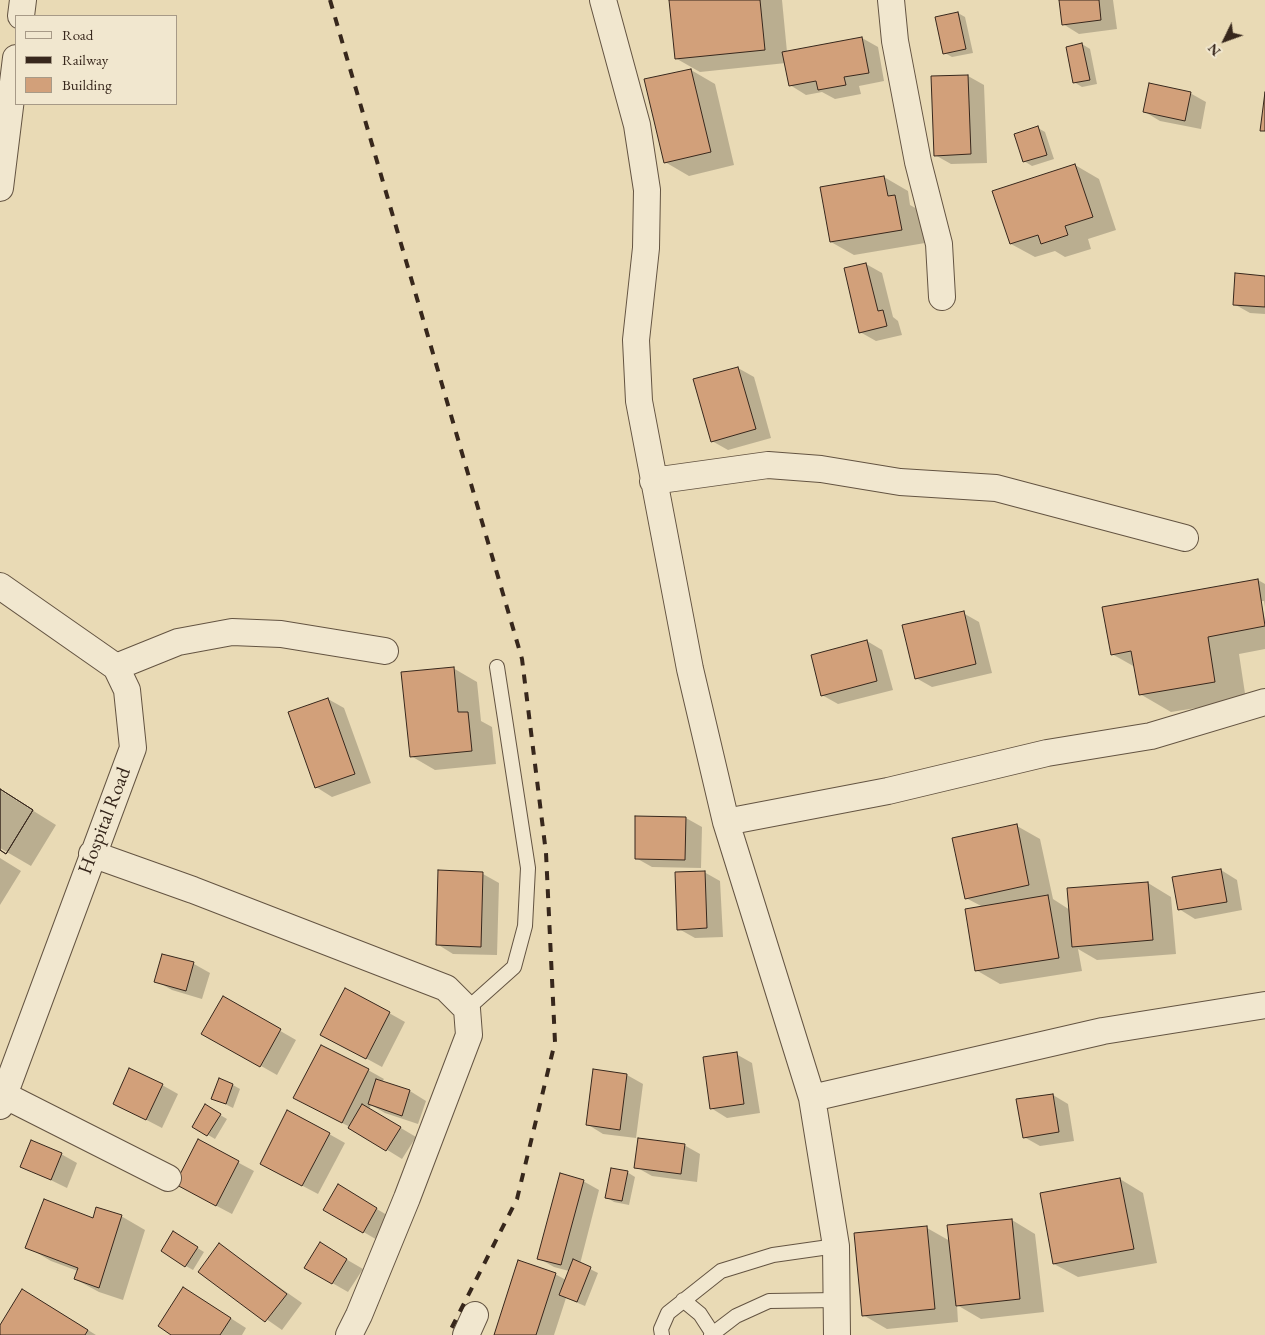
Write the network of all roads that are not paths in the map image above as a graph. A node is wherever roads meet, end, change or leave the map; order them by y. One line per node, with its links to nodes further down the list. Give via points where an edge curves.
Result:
1 (24, 0): 4 (street)
2 (603, 0): 8 (street, via 637,125 647,190 646,248 636,340 639,401)
3 (891, 0): 7 (street, via 895,41 939,244)
4 (21, 15)
5 (15, 66): 6 (street)
6 (0, 188)
7 (942, 297)
8 (653, 482): 9 (street, via 768,466 821,469 900,482 996,488); 15 (street, via 690,669)
9 (1185, 538)
10 (0, 586): 13 (street, Hospital Road)
11 (385, 651): 13 (street, via 281,634 232,632 178,642)
12 (497, 666): 18 (lane, via 528,868 524,926 514,967)
13 (116, 667): 16 (street, Hospital Road, via 128,690 133,748)
14 (1265, 702): 15 (street, via 1151,736 1047,753 888,791)
15 (726, 822): 19 (street)
16 (92, 854): 18 (street, via 446,988); 20 (street, Hospital Road)
17 (1265, 1005): 19 (street, via 1103,1031)
18 (467, 1008): 26 (street, via 469,1035 407,1198 359,1316)
19 (812, 1098): 22 (street)
20 (2, 1100): 21 (street)
21 (168, 1178)
22 (836, 1246): 23 (lane, via 773,1255 720,1271); 24 (street)
23 (683, 1300): 25 (lane, via 700,1314); 27 (lane, via 668,1313 661,1329)
24 (837, 1300): 25 (lane, via 769,1301 736,1316); 28 (street)
25 (712, 1334)
26 (348, 1335)
27 (662, 1335)
28 (837, 1335)

